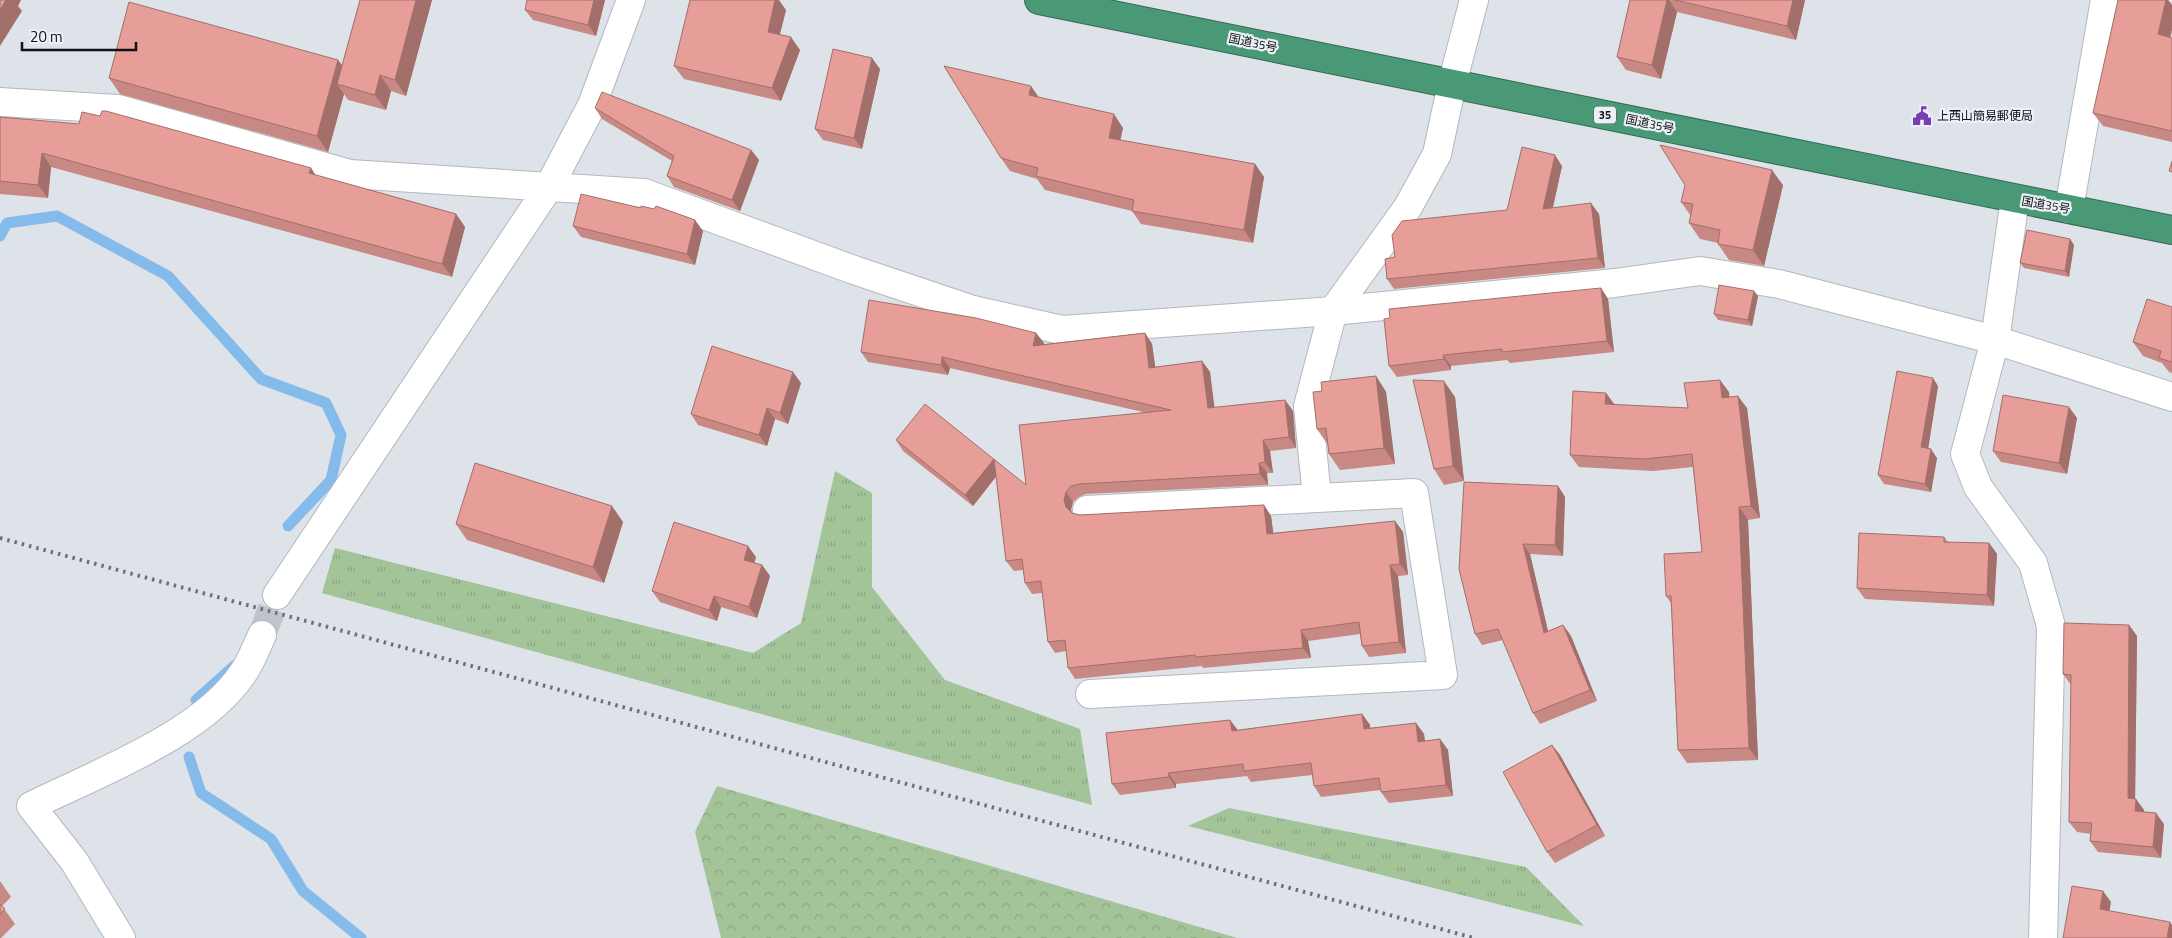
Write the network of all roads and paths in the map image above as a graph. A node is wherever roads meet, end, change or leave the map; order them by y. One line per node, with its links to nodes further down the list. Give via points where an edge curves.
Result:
1 (631, 0): 7 (street, via 592,105)
2 (1039, 0): 5 (highway, 国道35号 / 35)
3 (1474, 0): 5 (street)
4 (2105, 0): 9 (street)
5 (1452, 84): 8 (highway, 国道35号 / 35); 11 (street, via 1437,154 1408,207)
6 (0, 102): 7 (street, via 118,109 350,174)
7 (550, 185): 11 (street, via 644,193 973,310 1062,330); 16 (street)
8 (2015, 199): 9 (highway, 国道35号 / 35); 12 (street)
9 (2069, 209): 10 (highway, 国道35号 / 35)
10 (2172, 230)
11 (1333, 312): 12 (street, via 1700,271 1779,284); 14 (street, via 1308,406)
12 (1995, 340): 13 (street); 20 (street, via 1965,454 1978,487 2032,563 2050,626)
13 (2172, 397)
14 (1317, 498): 15 (street); 18 (street, via 1414,493 1443,675)
15 (1088, 510)
16 (278, 595)
17 (262, 636): 19 (street, via 243,674 209,710 173,736 31,806 74,861)
18 (1090, 694)
19 (121, 938)
20 (2043, 938)

